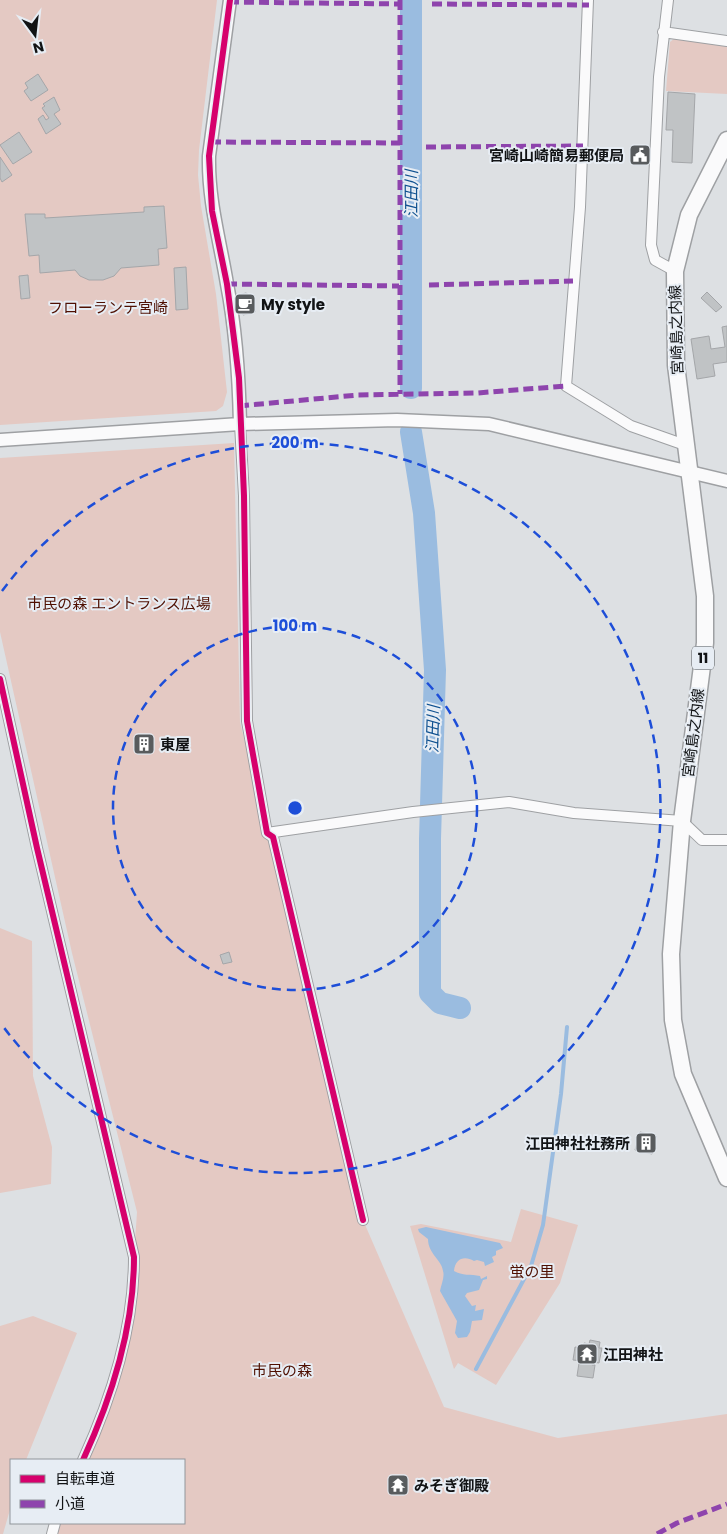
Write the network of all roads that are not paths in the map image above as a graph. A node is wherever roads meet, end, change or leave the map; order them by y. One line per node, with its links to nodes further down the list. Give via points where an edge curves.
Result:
1 (230, 0): 8 (street, via 209,178 212,211 228,284)
2 (588, 0): 10 (street, via 580,208 566,386 631,426)
3 (668, 0): 4 (street)
4 (663, 32): 5 (street); 7 (street, via 651,245 655,260)
5 (727, 41)
6 (727, 140): 7 (main road, 宮崎島之内線 / 11, via 689,215)
7 (675, 271): 10 (main road, 宮崎島之内線 / 11, via 676,365)
8 (240, 424): 9 (street); 11 (street, via 397,420 489,424); 15 (street, via 247,721)
9 (0, 440)
10 (685, 446): 11 (main road, 宮崎島之内線 / 11)
11 (688, 471): 12 (street); 14 (main road, 宮崎島之内線 / 11, via 705,596 704,643)
12 (727, 481)
13 (0, 680): 19 (street, via 134,1257 134,1284 121,1357 102,1419)
14 (682, 821): 15 (street, via 574,812 509,802); 16 (street, via 702,840); 17 (main road, 宮崎島之内線 / 11, via 671,954 673,1020 683,1074)
15 (267, 832): 18 (street, via 272,837)
16 (727, 840)
17 (727, 1178)
18 (363, 1220)
19 (83, 1459)

